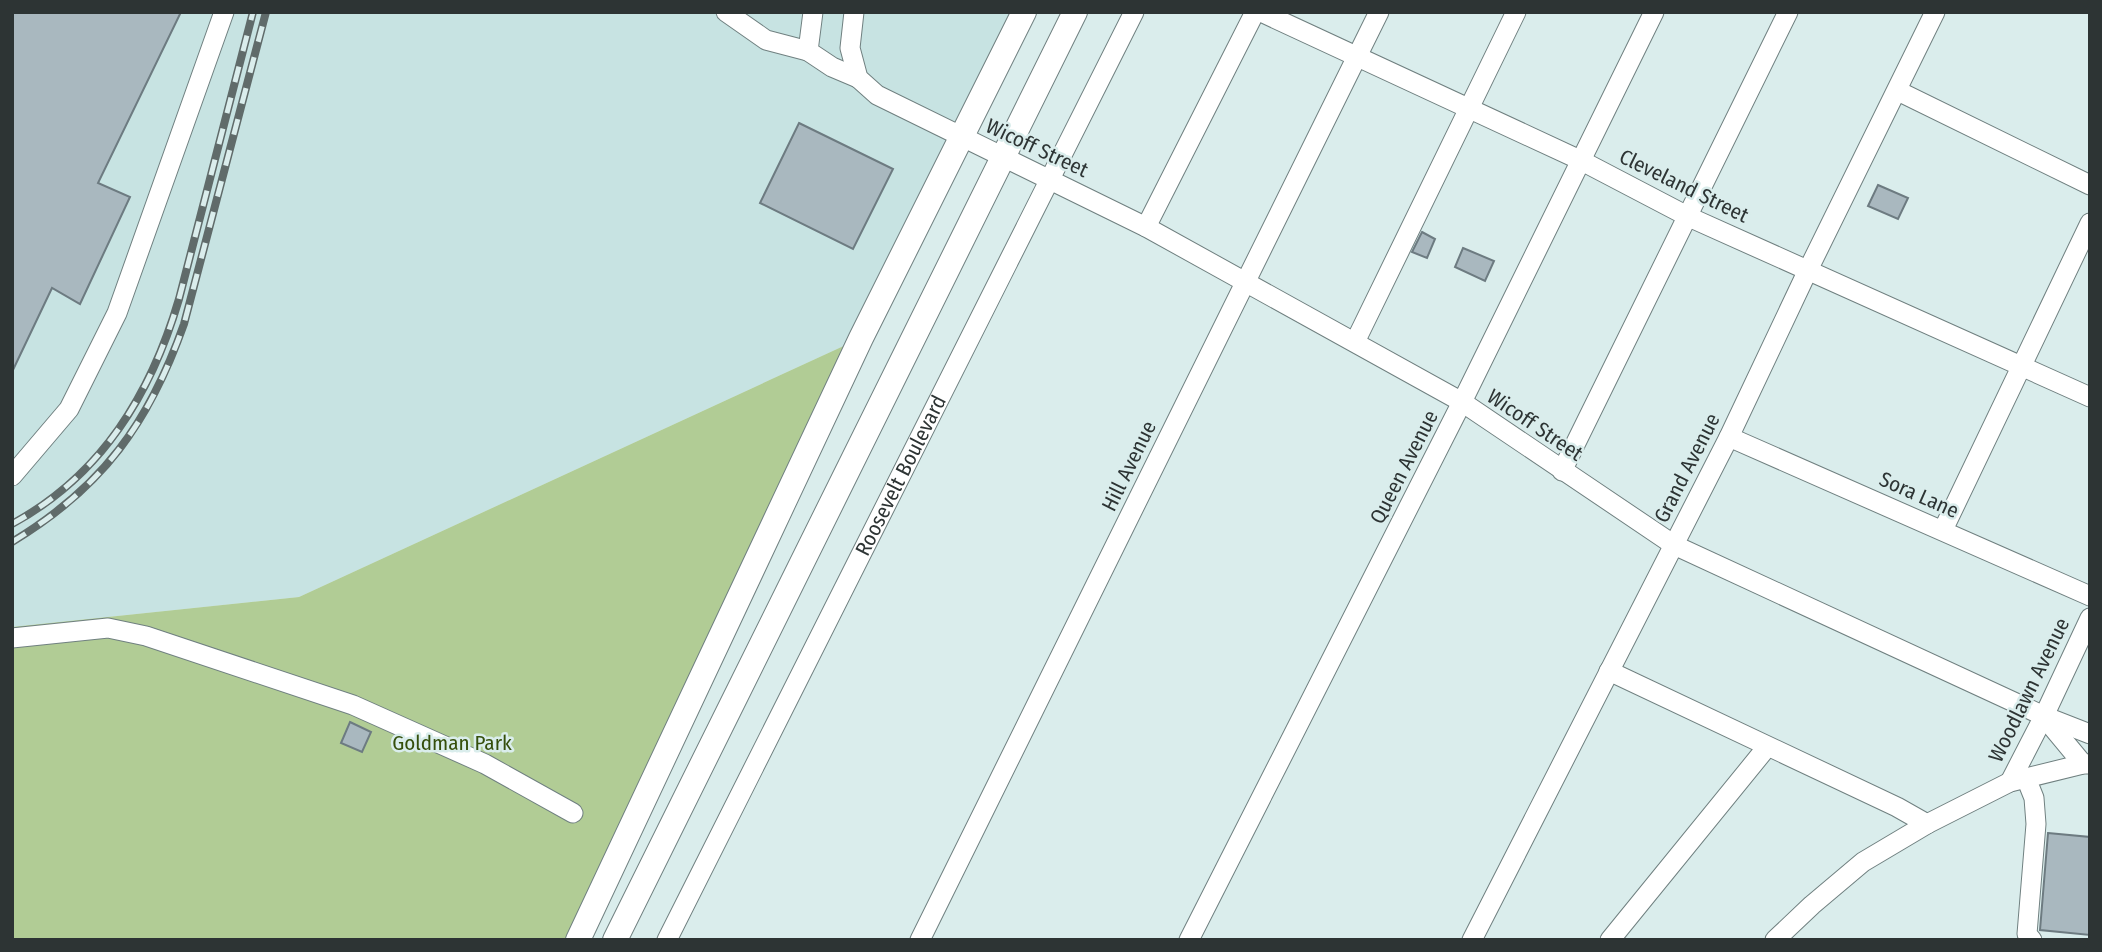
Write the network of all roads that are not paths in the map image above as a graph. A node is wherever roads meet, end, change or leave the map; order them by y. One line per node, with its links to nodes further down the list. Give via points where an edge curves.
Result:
1 (224, 12): 36 (street, via 117,313 69,409)
2 (726, 12): 15 (street, Wicoff Street, via 766,40)
3 (813, 12): 15 (street)
4 (854, 12): 17 (street, via 850,48)
5 (1024, 12): 20 (main road)
6 (1075, 12): 21 (main road)
7 (1134, 12): 23 (street, Roosevelt Boulevard)
8 (1255, 12): 27 (street)
9 (1261, 12): 16 (street, Cleveland Street)
10 (1379, 12): 16 (street, Hill Avenue)
11 (1516, 12): 19 (street)
12 (1654, 12): 22 (street, Queen Avenue)
13 (1788, 12): 25 (street)
14 (1935, 12): 18 (street, Grand Avenue)
15 (808, 51): 17 (street, Wicoff Street, via 832,68)
16 (1357, 57): 19 (street, Cleveland Street); 29 (street, Hill Avenue)
17 (858, 78): 20 (street, Wicoff Street, via 877,94)
18 (1898, 91): 24 (street); 28 (street, Grand Avenue)
19 (1469, 109): 22 (street, Cleveland Street); 30 (street)
20 (962, 138): 21 (street, Wicoff Street); 51 (main road, via 861,338)
21 (1002, 157): 23 (street, Wicoff Street); 52 (main road)
22 (1580, 160): 25 (street, Cleveland Street); 33 (street, Queen Avenue)
23 (1050, 178): 27 (street, Wicoff Street); 53 (street, Roosevelt Boulevard)
24 (2090, 185)
25 (1689, 217): 28 (street, Cleveland Street); 35 (street)
26 (2090, 223): 31 (street)
27 (1146, 227): 29 (street, Wicoff Street)
28 (1808, 270): 31 (street, Cleveland Street); 34 (street, Grand Avenue)
29 (1244, 283): 30 (street, Wicoff Street); 54 (street, Hill Avenue)
30 (1355, 342): 33 (street, Wicoff Street)
31 (2020, 366): 32 (street, Cleveland Street); 37 (street)
32 (2090, 397)
33 (1462, 402): 35 (street, Wicoff Street); 55 (street, Queen Avenue)
34 (1729, 437): 37 (street, Sora Lane); 38 (street, Grand Avenue)
35 (1562, 471): 38 (street, Wicoff Street)
36 (12, 476)
37 (1943, 530): 39 (street, Sora Lane)
38 (1674, 545): 42 (street, Grand Avenue); 43 (street, Wicoff Street)
39 (2090, 596)
40 (2090, 618): 43 (street, Woodlawn Avenue)
41 (12, 638): 48 (street, via 108,628 146,636 353,705 485,764)
42 (1609, 671): 45 (street); 56 (street, Grand Avenue)
43 (2044, 716): 44 (street, Wicoff Street); 46 (street); 47 (street, Woodlawn Avenue)
44 (2090, 734)
45 (1767, 747): 49 (street); 57 (street)
46 (2086, 764): 47 (street)
47 (2018, 780): 49 (street); 50 (street, via 2034,798 2036,824)
48 (573, 813)
49 (1927, 824): 58 (street, via 1863,862)
50 (2030, 937)
51 (578, 940)
52 (615, 940)
53 (667, 940)
54 (920, 940)
55 (1189, 940)
56 (1472, 940)
57 (1609, 940)
58 (1775, 940)

